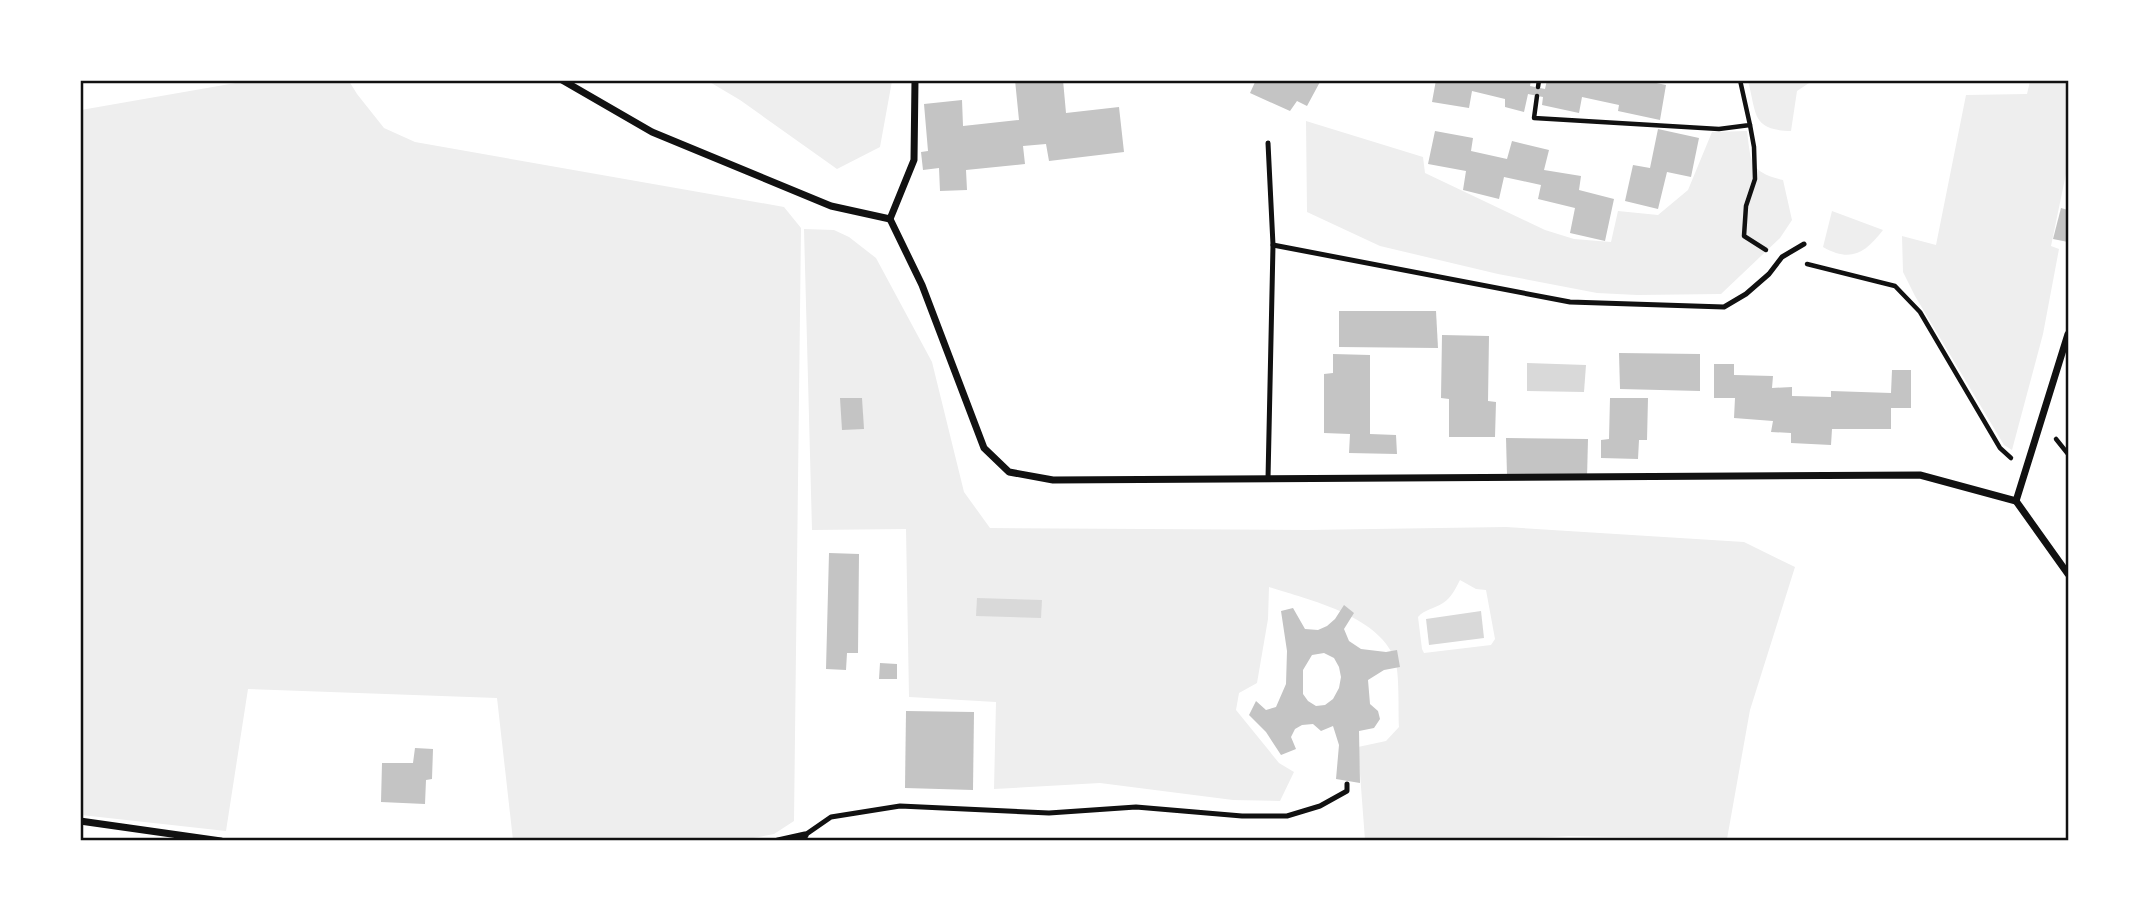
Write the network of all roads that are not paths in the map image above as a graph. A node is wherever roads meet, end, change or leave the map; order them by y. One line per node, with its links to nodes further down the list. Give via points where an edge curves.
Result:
1 (562, 80): 4 (street, via 652,132 831,206)
2 (915, 80): 4 (street, via 914,160)
3 (1268, 143): 6 (lane)
4 (890, 219): 8 (street, via 922,285 984,448 1009,472 1053,480)
5 (1804, 244): 6 (lane, via 1724,307 1570,302)
6 (1273, 245): 8 (lane)
7 (2068, 334): 9 (street)
8 (1268, 479): 9 (street, via 1920,475)
9 (2016, 501): 10 (street)
10 (2068, 574)
11 (1346, 785): 13 (lane, via 1347,791 1320,806 1287,816 1136,807 1049,813 900,806 831,817)
12 (80, 821): 14 (street)
13 (805, 838): 15 (street)
14 (221, 841)
15 (778, 841)

